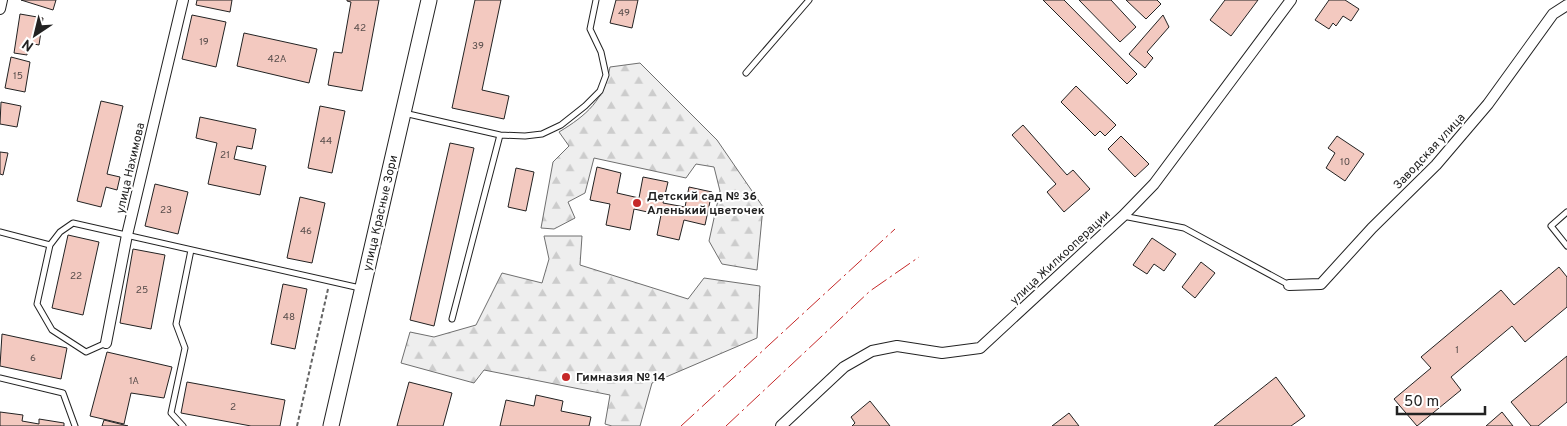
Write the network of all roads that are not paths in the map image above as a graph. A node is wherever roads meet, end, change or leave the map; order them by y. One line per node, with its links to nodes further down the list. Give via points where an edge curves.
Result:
1 (2, 0): 8 (street)
2 (183, 0): 15 (street, улица Нахимова)
3 (429, 0): 10 (main road, улица Красные Зори)
4 (596, 0): 11 (lane, via 590,29 601,52 606,75 600,91 561,125 542,134)
5 (809, 0): 9 (lane)
6 (1291, 0): 13 (street, улица Жилкооперации, via 1154,184)
7 (1567, 5): 19 (street, Заводская улица, via 1553,14 1488,104 1436,165 1321,284)
8 (0, 9)
9 (746, 73)
10 (404, 113): 11 (lane); 20 (main road, улица Красные Зори)
11 (500, 135): 21 (lane)
12 (1567, 212): 17 (lane, via 1551,226)
13 (1123, 216): 19 (lane, via 1184,228); 27 (street, улица Жилкооперации, via 980,348 942,353 897,346 872,350 844,367)
14 (0, 232): 16 (lane)
15 (127, 235): 16 (lane, via 73,223); 18 (lane); 22 (street, улица Нахимова)
16 (50, 245): 22 (lane, via 37,304 52,330 86,352)
17 (1567, 246)
18 (191, 250): 20 (lane); 25 (lane, via 176,324 185,348 170,413)
19 (1289, 285)
20 (363, 289): 26 (main road, улица Красные Зори)
21 (452, 319)
22 (106, 343)
23 (0, 378): 24 (lane, via 63,393)
24 (75, 426)
25 (183, 426)
26 (331, 426)
27 (781, 426)

